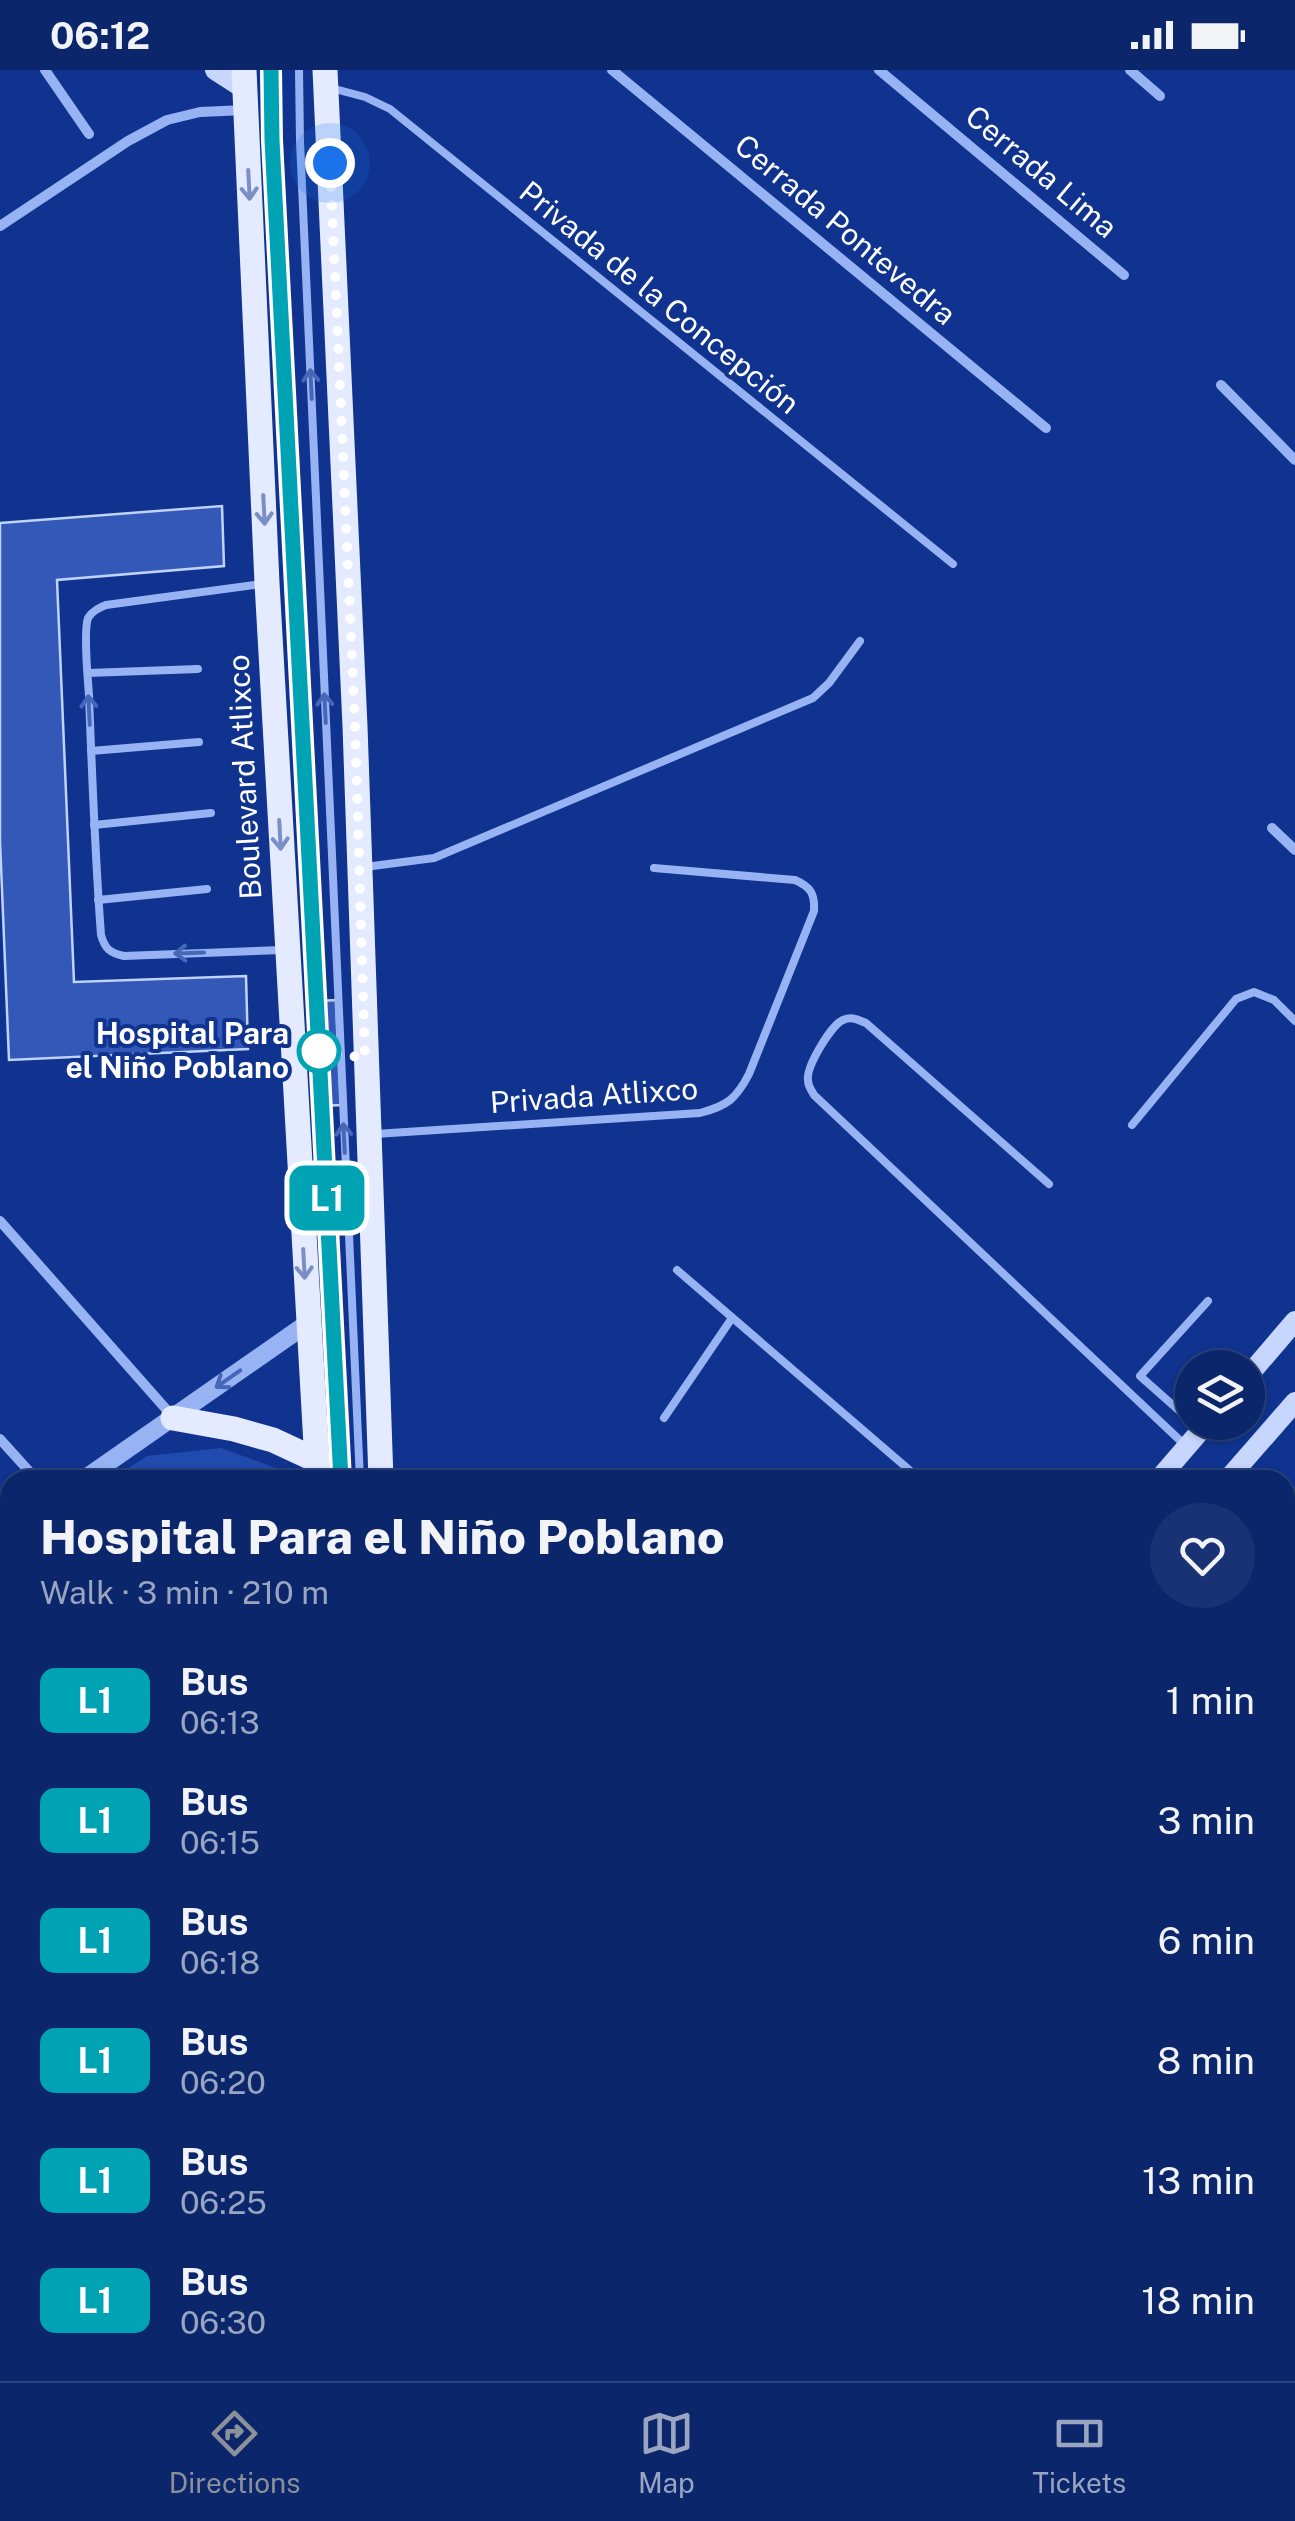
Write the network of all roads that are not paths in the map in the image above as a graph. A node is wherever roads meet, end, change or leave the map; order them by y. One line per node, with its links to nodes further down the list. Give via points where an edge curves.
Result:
1 (45, 70): 11 (street)
2 (215, 70): 9 (main road)
3 (271, 70): 58 (lane)
4 (299, 70): 59 (lane, one-way to 4)
5 (612, 70): 15 (street, Cerrada Pontevedra)
6 (879, 70): 13 (street, Cerrada Lima)
7 (1130, 70): 10 (street)
8 (326, 79): 17 (lane, Privada de la Concepción, via 390,109); 28 (main road)
9 (244, 90): 12 (street, via 128,141); 18 (main road, Boulevard Atlixco, one-way to 18)
10 (1160, 96)
11 (89, 134)
12 (0, 226)
13 (1124, 275)
14 (1221, 385): 16 (street)
15 (1046, 428)
16 (1295, 460)
17 (953, 564)
18 (267, 584): 21 (lane, via 96,609 86,628); 32 (main road, Boulevard Atlixco, one-way to 32)
19 (860, 641): 28 (lane, via 813,698 434,858)
20 (198, 669): 21 (lane)
21 (88, 673): 23 (lane, one-way to 21)
22 (199, 742): 23 (lane)
23 (91, 751): 25 (lane)
24 (211, 813): 25 (lane)
25 (94, 824): 31 (lane)
26 (1272, 828): 27 (street)
27 (1295, 850)
28 (358, 868): 35 (main road)
29 (654, 868): 35 (lane, Privada Atlixco, via 795,880 815,897 738,1094 700,1113)
30 (207, 889): 31 (lane)
31 (98, 900): 32 (lane, one-way to 31, via 112,953 100,935)
32 (287, 950): 42 (main road, Boulevard Atlixco, one-way to 42)
33 (1295, 1020): 34 (lane, via 1254,992 1236,998)
34 (1132, 1125)
35 (368, 1134): 52 (main road)
36 (1049, 1184): 45 (lane, via 866,1024 840,1020 832,1029 807,1077 814,1094)
37 (0, 1221): 48 (street)
38 (678, 1270): 40 (lane)
39 (1208, 1301): 44 (lane)
40 (732, 1318): 49 (lane); 62 (lane)
41 (1295, 1321): 43 (main road)
42 (308, 1324): 48 (street, one-way to 48); 57 (main road, Boulevard Atlixco)
43 (1265, 1356)
44 (1140, 1376): 45 (lane); 47 (lane)
45 (1126, 1392): 53 (lane)
46 (1295, 1402): 64 (main road)
47 (1175, 1404)
48 (174, 1418): 55 (street); 56 (main road, via 272,1440)
49 (664, 1418)
50 (0, 1438): 54 (street)
51 (1190, 1440): 53 (main road)
52 (379, 1442): 60 (main road); 61 (main road)
53 (1186, 1447): 63 (main road)
54 (27, 1470)
55 (98, 1470)
56 (311, 1470)
57 (315, 1470)
58 (340, 1470)
59 (360, 1470)
60 (380, 1470)
61 (388, 1470)
62 (910, 1470)
63 (1166, 1470)
64 (1237, 1470)

